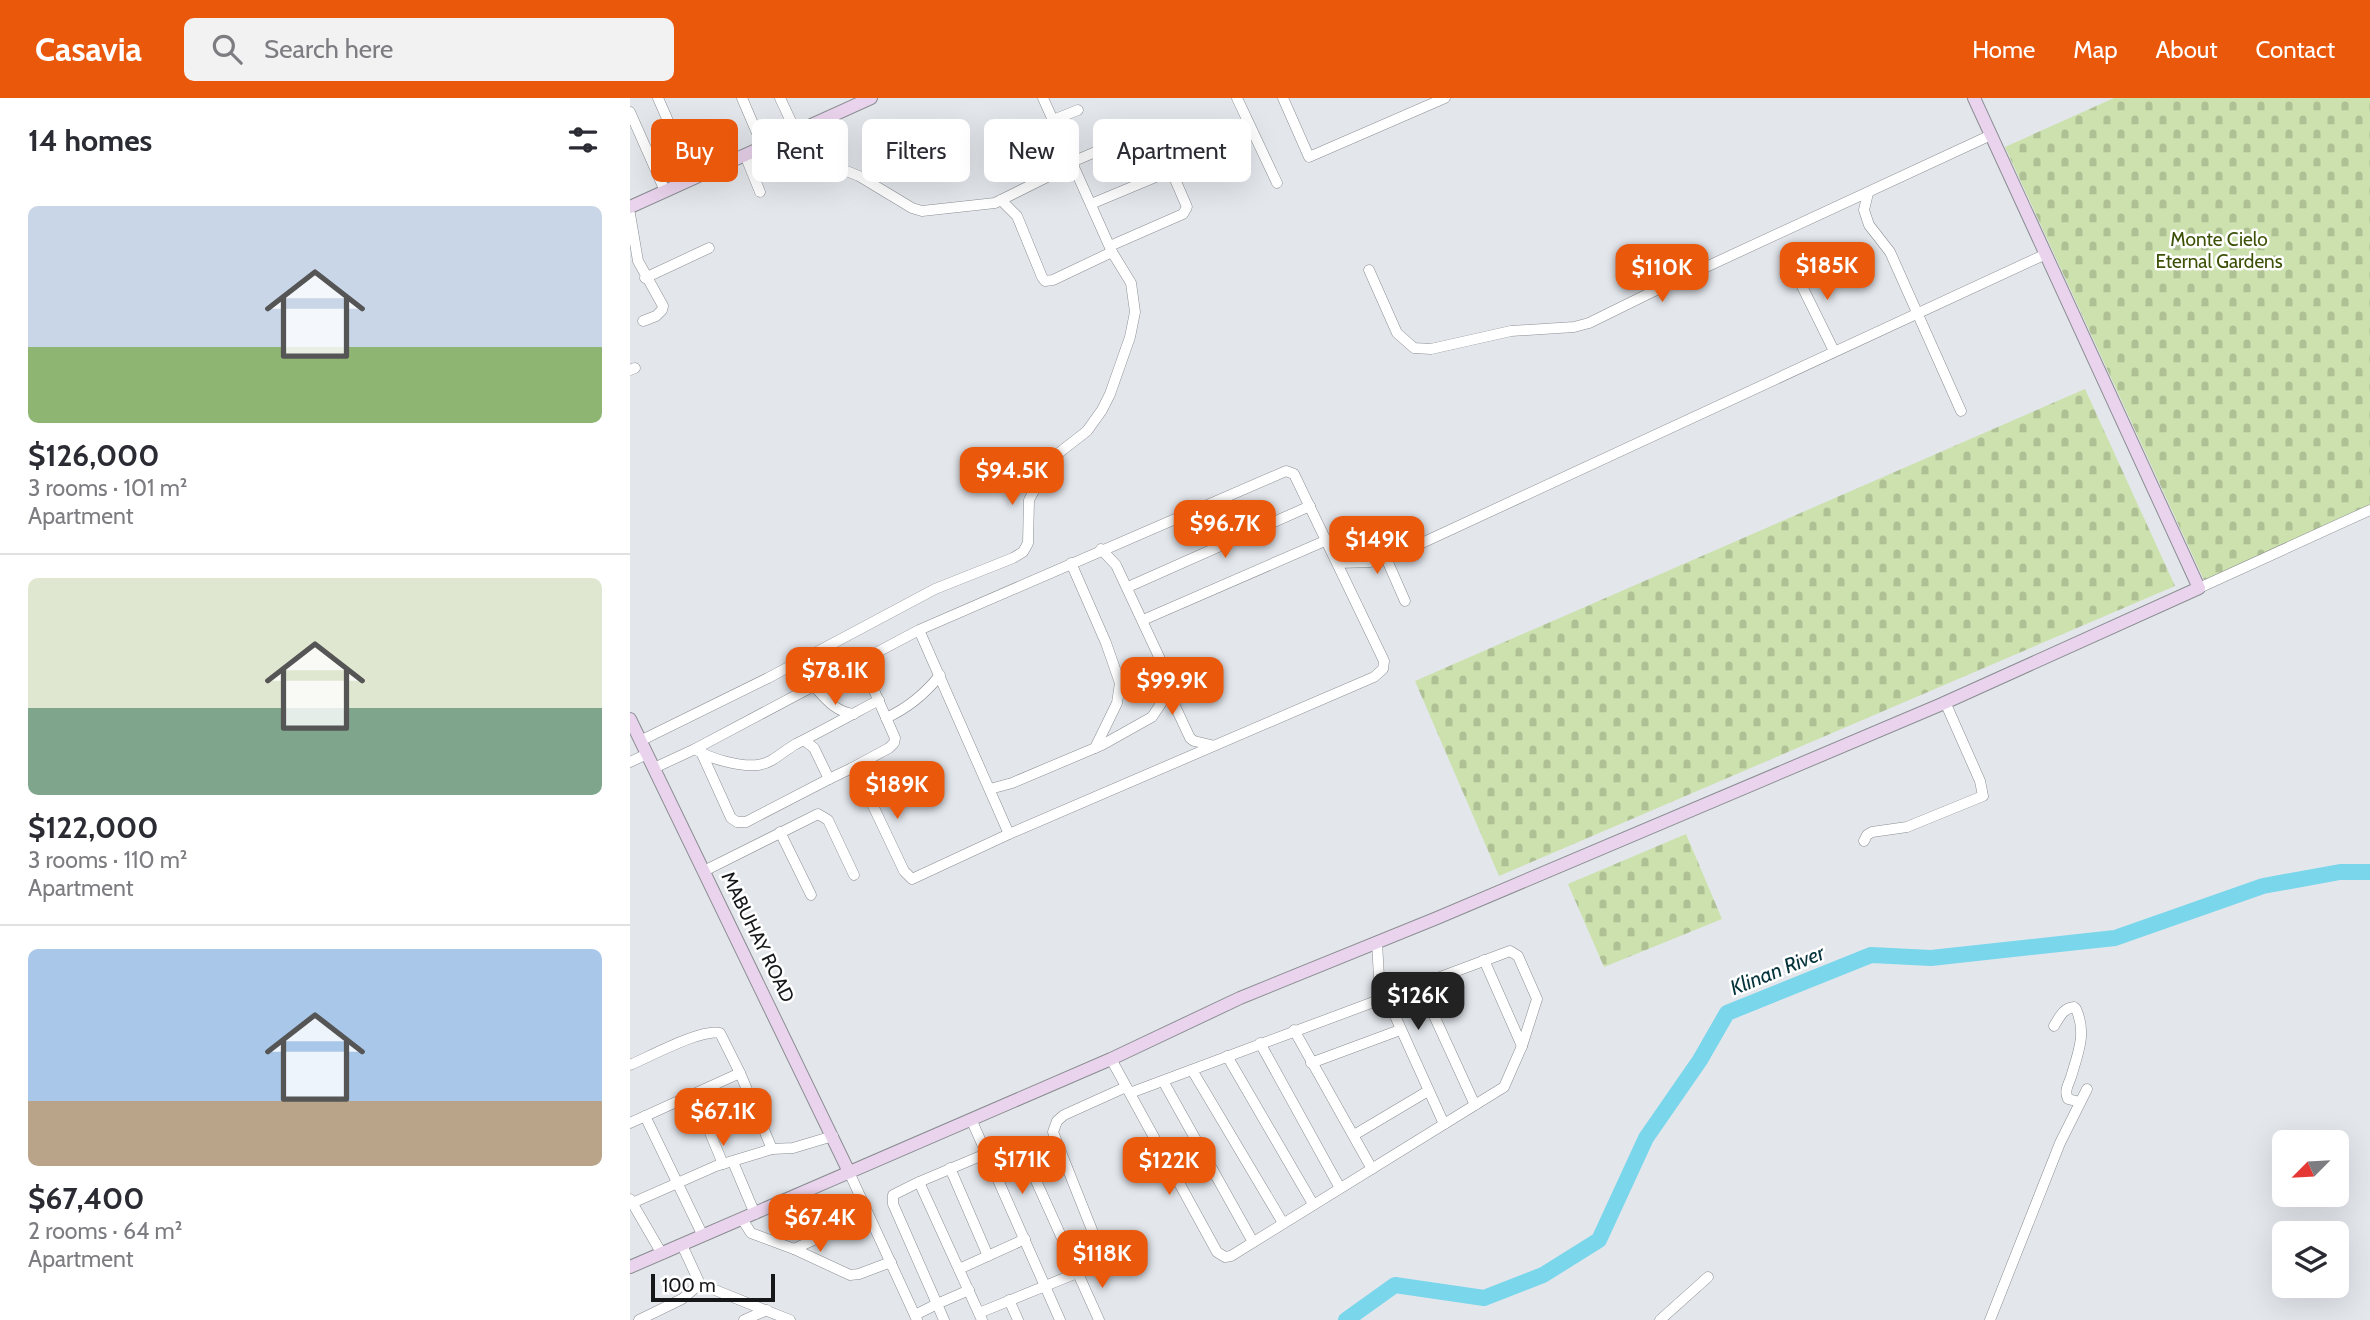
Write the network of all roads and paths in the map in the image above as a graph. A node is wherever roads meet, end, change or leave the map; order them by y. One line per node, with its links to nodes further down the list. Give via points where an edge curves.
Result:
1 (658, 98): 13 (street)
2 (742, 98): 18 (street)
3 (780, 98): 14 (street)
4 (871, 98): 10 (street)
5 (1043, 98): 16 (street)
6 (1237, 98): 27 (street)
7 (1283, 98): 8 (street, via 1309,157)
8 (1445, 98)
9 (1974, 98): 19 (street)
10 (855, 101): 15 (street)
11 (1078, 110): 17 (street)
12 (630, 112): 28 (street)
13 (667, 119)
14 (790, 119)
15 (821, 119)
16 (1053, 119)
17 (1056, 119)
18 (752, 121)
19 (1991, 135): 30 (street); 36 (street)
20 (752, 152): 21 (street)
21 (745, 155): 22 (street); 29 (street)
22 (738, 158)
23 (848, 172): 31 (street, via 922,211)
24 (1079, 178): 32 (street)
25 (684, 182): 28 (street)
26 (1036, 182): 31 (street)
27 (1277, 183)
28 (665, 191): 33 (street)
29 (760, 192)
30 (1868, 193): 38 (street, via 1574,327 1511,331 1431,349 1414,348 1396,333); 40 (street, via 1864,210 1869,225 1890,252)
31 (1001, 200): 35 (street, via 1017,216 1045,281)
32 (1091, 204): 35 (street); 35 (street, via 1169,172 1174,177 1187,207 1184,214)
33 (631, 206): 39 (street, via 634,244)
34 (709, 248): 39 (street)
35 (1111, 249): 65 (street, via 1133,291 1130,337 1102,410 1087,431 1060,452 1036,486 1027,507 1028,543 1023,552 935,589)
36 (2046, 254): 40 (street); 52 (street)
37 (1792, 266): 42 (street)
38 (1369, 270)
39 (645, 278): 41 (street, via 663,306)
40 (1918, 313): 42 (street); 43 (street)
41 (643, 321)
42 (1834, 351): 48 (street)
43 (1961, 411)
44 (1310, 506): 46 (street); 47 (street, via 1294,474 1286,471); 51 (street)
45 (2370, 510): 52 (street)
46 (1327, 540): 50 (street); 54 (street)
47 (1101, 549): 49 (street); 51 (street)
48 (1386, 558): 50 (street); 53 (street)
49 (1070, 563): 55 (street); 68 (street, via 1120,683 1117,703)
50 (1338, 563): 67 (street, via 1379,649 1383,669 1374,677)
51 (1128, 587): 54 (street)
52 (2199, 588): 61 (street)
53 (1405, 601)
54 (1143, 620): 59 (street)
55 (919, 630): 56 (street); 57 (street)
56 (861, 660): 58 (street); 60 (street)
57 (940, 675): 63 (street, via 927,691); 75 (street)
58 (813, 685): 62 (street, via 831,705); 69 (street)
59 (1167, 689): 67 (street, via 1191,738); 68 (street, via 1152,717)
60 (879, 700): 62 (street); 63 (street)
61 (1945, 702): 78 (street, via 1983,796 1907,827 1872,832); 82 (street)
62 (854, 714): 66 (street)
63 (887, 718): 73 (street, via 894,743)
64 (630, 719): 65 (street, MABUHAY ROAD)
65 (640, 741): 70 (street, MABUHAY ROAD)
66 (805, 741): 69 (street, via 760,764 741,764); 74 (street, via 814,748)
67 (1213, 745): 77 (street)
68 (1095, 748): 75 (street)
69 (698, 751): 72 (street); 74 (street, via 737,822 746,822)
70 (647, 754): 71 (street); 72 (street, MABUHAY ROAD)
71 (630, 762)
72 (654, 768): 79 (street, MABUHAY ROAD)
73 (852, 768): 74 (street); 77 (street, via 912,879)
74 (829, 779)
75 (990, 789): 77 (street)
76 (780, 832): 79 (street); 80 (street, via 818,814 823,816); 81 (street)
77 (1009, 834)
78 (1864, 841)
79 (704, 871): 109 (street, MABUHAY ROAD)
80 (854, 875)
81 (811, 895)
82 (1377, 943): 85 (street, via 1379,977); 92 (street, via 1240,998)
83 (1484, 960): 84 (street); 90 (street); 90 (street, via 1510,951 1518,956 1537,1001)
84 (1420, 985): 85 (street); 103 (street)
85 (1386, 996): 87 (street); 88 (street)
86 (2053, 1026): 102 (street, via 2069,1007 2076,1009 2082,1038 2065,1090 2068,1099)
87 (1294, 1030): 89 (street); 93 (street)
88 (1400, 1030): 93 (street); 100 (street)
89 (1260, 1043): 91 (street); 118 (street)
90 (1522, 1046): 103 (street, via 1504,1087)
91 (1227, 1056): 95 (street); 120 (street)
92 (1111, 1059): 99 (street); 105 (street)
93 (1311, 1063): 108 (street)
94 (630, 1065): 96 (street, via 714,1031 724,1037)
95 (1192, 1070): 97 (street); 123 (street)
96 (740, 1073): 101 (street); 110 (street)
97 (1163, 1081): 99 (street); 128 (street)
98 (2087, 1089): 102 (street)
99 (1128, 1090): 125 (street, via 1063,1115 1053,1132); 128 (street, via 1217,1252 1231,1256)
100 (1429, 1091): 107 (street); 108 (street)
101 (694, 1094): 104 (street); 112 (street)
102 (2080, 1102): 154 (street)
103 (1475, 1105): 107 (street)
104 (645, 1116): 106 (street); 117 (street)
105 (971, 1119): 111 (street); 115 (street)
106 (630, 1123)
107 (1444, 1124): 114 (street)
108 (1354, 1135): 114 (street)
109 (833, 1136): 110 (street); 115 (street, MABUHAY ROAD)
110 (772, 1149): 112 (street)
111 (987, 1153): 113 (street); 127 (street); 136 (street, via 1009,1145 1019,1147)
112 (728, 1163): 117 (street); 121 (street)
113 (950, 1168): 116 (street); 132 (street)
114 (1372, 1169): 118 (street)
115 (849, 1172): 121 (street); 133 (street)
116 (919, 1182): 135 (street); 142 (street, via 893,1195 892,1204)
117 (676, 1184): 119 (street); 126 (street)
118 (1340, 1188): 120 (street)
119 (631, 1201): 131 (street)
120 (1312, 1204): 123 (street)
121 (755, 1214): 122 (street)
122 (742, 1219): 126 (street); 130 (street, via 751,1233)
123 (1283, 1223): 128 (street)
124 (833, 1231): 130 (street)
125 (1094, 1235)
126 (703, 1236): 129 (street)
127 (1025, 1239): 132 (street); 139 (street)
128 (1253, 1242)
129 (682, 1245): 131 (street); 138 (street)
130 (794, 1249): 133 (street, via 850,1275)
131 (662, 1254): 134 (street)
132 (988, 1256): 135 (street)
133 (891, 1262): 144 (street)
134 (630, 1267)
135 (959, 1269): 140 (street)
136 (1077, 1273): 139 (street); 152 (street)
137 (1708, 1277): 153 (street)
138 (700, 1284): 143 (street); 146 (street, via 682,1299)
139 (1045, 1285): 141 (street); 151 (street)
140 (969, 1290): 142 (street); 145 (street)
141 (1009, 1300): 145 (street); 150 (street)
142 (937, 1304): 144 (street); 149 (street)
143 (767, 1310): 147 (street); 148 (street)
144 (916, 1317)
145 (980, 1317)
146 (639, 1320)
147 (744, 1320)
148 (790, 1320)
149 (944, 1320)
150 (1018, 1320)
151 (1060, 1320)
152 (1099, 1320)
153 (1660, 1320)
154 (1990, 1320)

